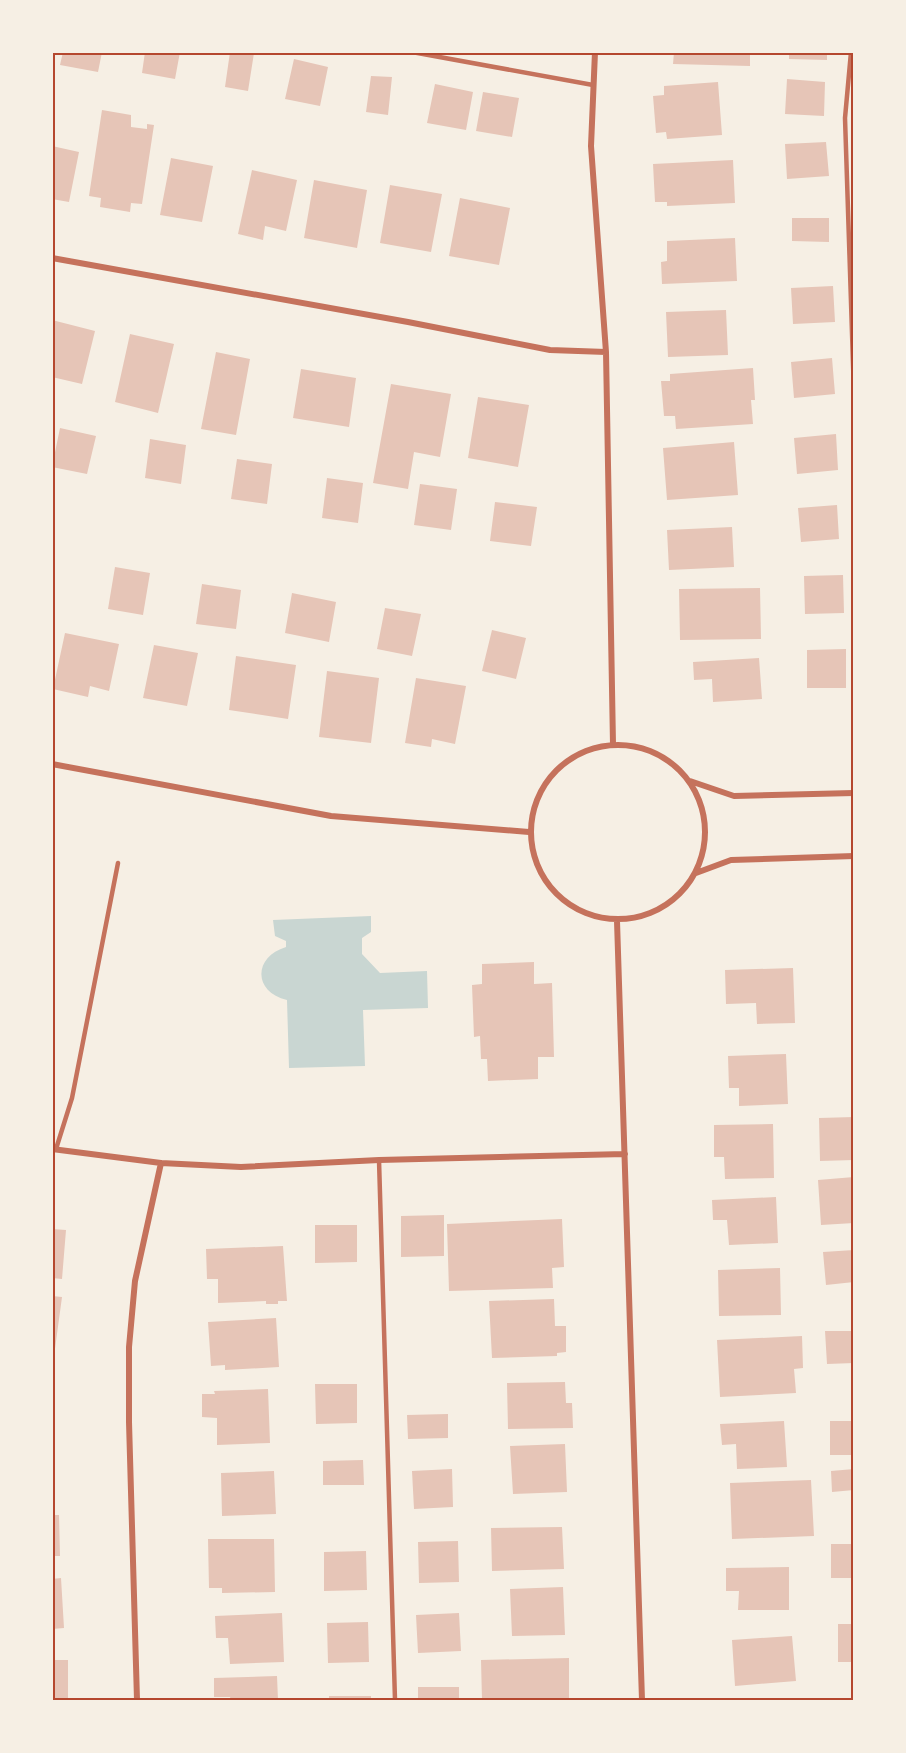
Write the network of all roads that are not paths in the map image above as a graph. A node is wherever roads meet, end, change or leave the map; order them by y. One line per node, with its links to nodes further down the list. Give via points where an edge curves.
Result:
1 (412, 52): 4 (lane)
2 (595, 52): 4 (street)
3 (851, 52): 7 (lane, via 845,118)
4 (593, 85): 6 (street, via 591,146)
5 (52, 258): 6 (street, via 550,350)
6 (606, 352): 8 (street)
7 (854, 394)
8 (613, 744): 10 (street, via 662,756); 12 (street, via 591,748 558,766 537,796)
9 (52, 764): 12 (street, via 331,816)
10 (690, 781): 11 (street, via 734,796); 15 (street, via 703,811 706,842)
11 (854, 793)
12 (529, 832): 16 (street, via 536,866 555,894 583,913)
13 (854, 856): 15 (street, via 731,860)
14 (118, 863): 17 (lane, via 72,1098)
15 (696, 873): 16 (street, via 676,899 649,915)
16 (617, 921): 18 (street)
17 (54, 1149): 20 (street)
18 (625, 1154): 19 (street); 23 (street)
19 (379, 1160): 20 (street, via 241,1167); 22 (lane)
20 (161, 1163): 21 (street, via 135,1281 129,1347)
21 (137, 1701)
22 (395, 1701)
23 (642, 1701)

